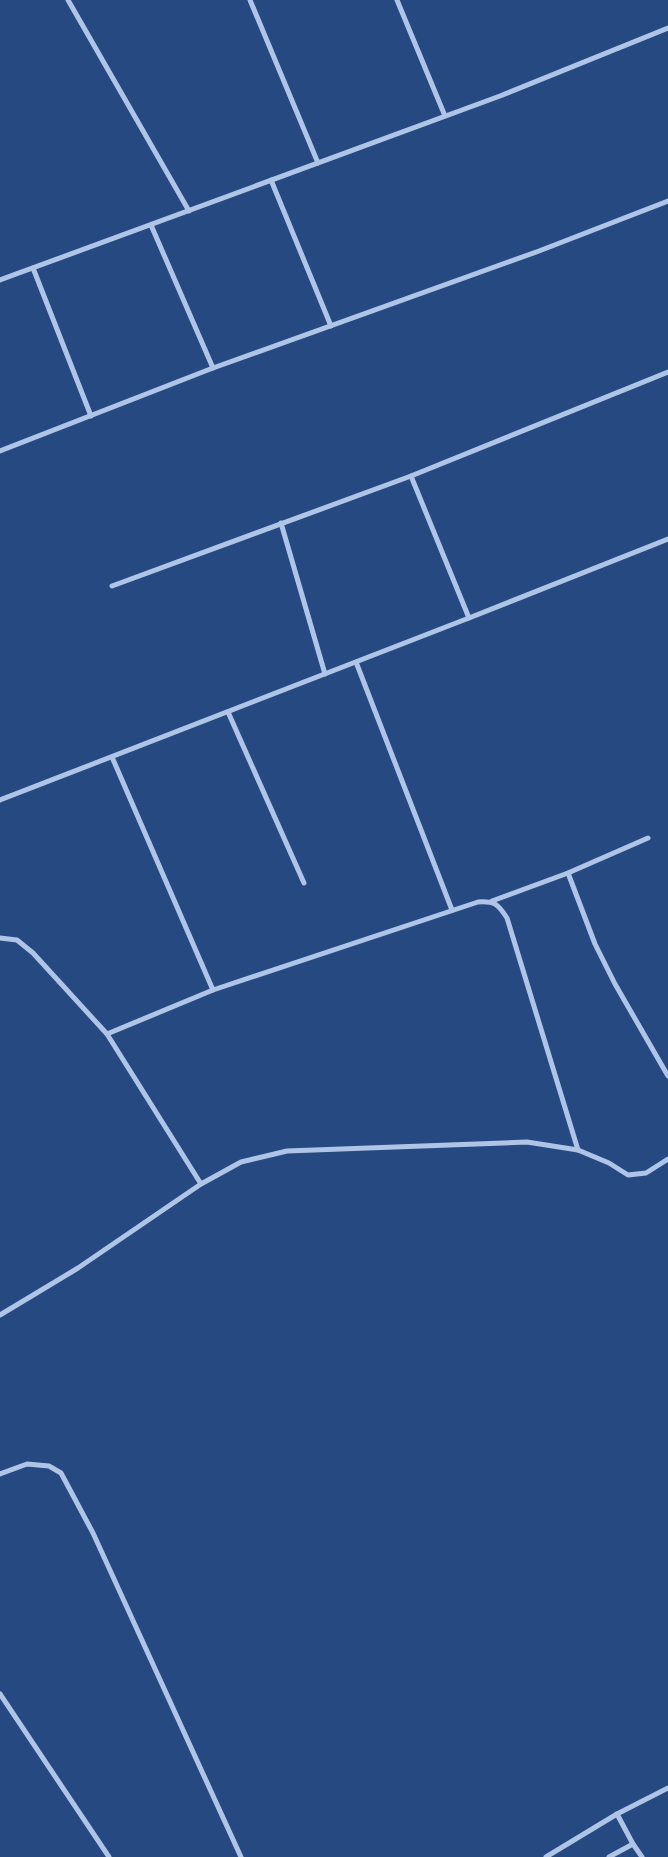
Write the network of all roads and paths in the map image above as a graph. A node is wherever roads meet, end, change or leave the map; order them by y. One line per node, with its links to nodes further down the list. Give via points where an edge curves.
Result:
1 (68, 0): 9 (street)
2 (250, 0): 6 (street)
3 (396, 0): 5 (street)
4 (668, 28): 5 (street)
5 (445, 116): 6 (street)
6 (318, 163): 7 (street)
7 (271, 180): 9 (street); 13 (street)
8 (668, 201): 13 (street)
9 (189, 211): 10 (street)
10 (151, 225): 11 (street); 14 (street)
11 (33, 268): 12 (street); 16 (street)
12 (0, 280)
13 (331, 326): 14 (street)
14 (212, 368): 16 (street)
15 (668, 372): 18 (street)
16 (91, 416): 17 (street)
17 (0, 451)
18 (411, 476): 19 (street); 22 (street)
19 (281, 523): 21 (street); 24 (street)
20 (668, 539): 22 (street)
21 (112, 586)
22 (468, 618): 23 (street)
23 (356, 662): 24 (street); 32 (street)
24 (324, 674): 25 (street)
25 (228, 712): 26 (street); 30 (street)
26 (112, 757): 27 (street); 34 (street)
27 (0, 800)
28 (648, 838): 29 (street)
29 (568, 873): 31 (street); 36 (street, via 595,944)
30 (304, 883)
31 (492, 902): 32 (street, via 478,902); 37 (street, via 507,918)
32 (452, 910): 34 (street)
33 (0, 938): 35 (street, via 17,940 33,953)
34 (213, 990): 35 (street)
35 (107, 1034): 39 (street)
36 (668, 1076)
37 (578, 1150): 38 (street, via 628,1175 646,1172); 39 (street, via 527,1142 287,1151 240,1162)
38 (668, 1159)
39 (201, 1184): 40 (street, via 78,1268)
40 (0, 1315)
41 (0, 1474): 47 (street, via 27,1464 49,1466 61,1473 93,1533)
42 (0, 1694): 46 (street)
43 (668, 1788): 44 (street)
44 (617, 1814): 45 (street); 48 (street)
45 (633, 1844): 49 (street); 50 (street)
46 (109, 1857)
47 (241, 1857)
48 (546, 1857)
49 (609, 1857)
50 (642, 1857)

